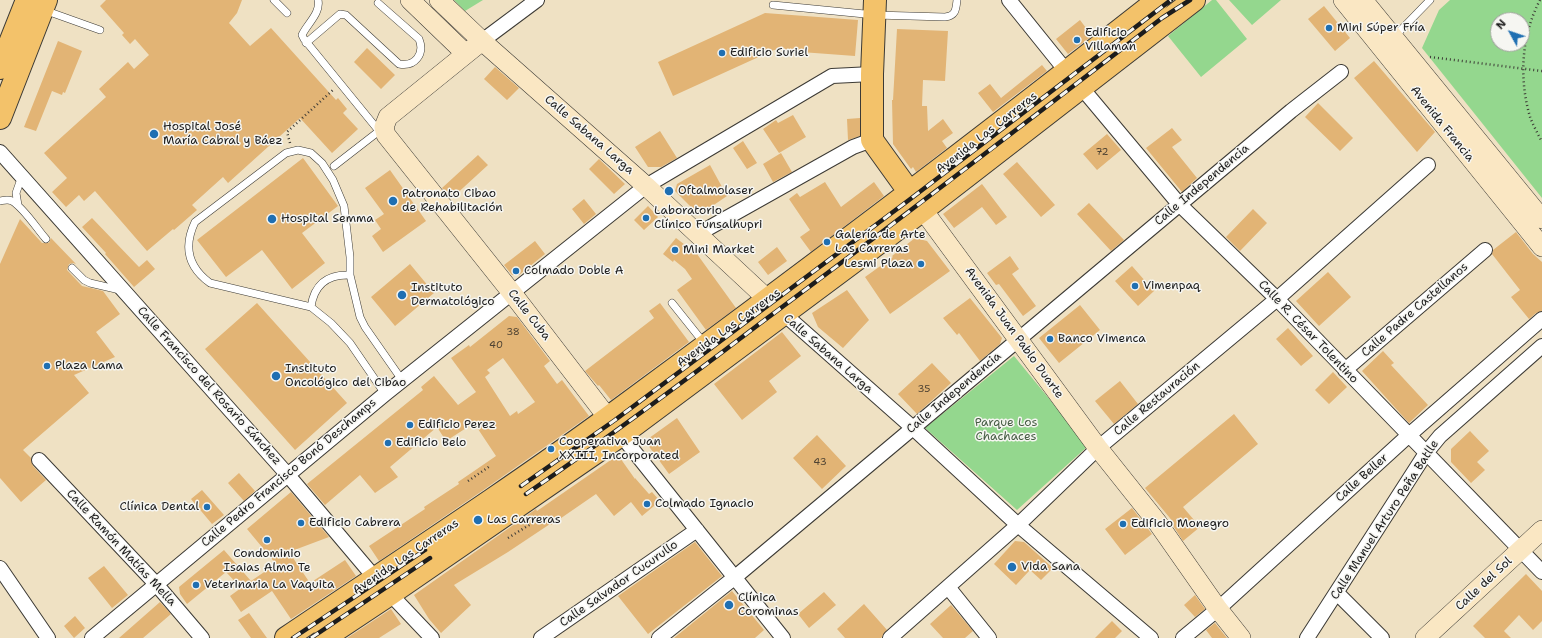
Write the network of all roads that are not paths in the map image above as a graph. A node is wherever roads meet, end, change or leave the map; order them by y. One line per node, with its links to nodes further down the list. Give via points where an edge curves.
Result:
1 (274, 0): 17 (lane)
2 (318, 0): 20 (lane, via 317,11 302,35)
3 (410, 0): 22 (main road)
4 (439, 0): 19 (main road, Calle Sabana Larga)
5 (537, 0): 19 (street)
6 (957, 0): 16 (lane, via 956,12 949,16)
7 (1008, 0): 26 (street, Calle R. César Tolentino)
8 (1158, 0): 26 (main road, Avenida Las Carreras)
9 (1194, 0): 26 (main road, Avenida Las Carreras)
10 (1343, 0): 21 (main road, Avenida Francia)
11 (1363, 0): 21 (main road, Avenida Francia)
12 (1430, 0): 21 (lane)
13 (39, 3): 18 (lane); 23 (main road); 27 (main road)
14 (378, 3): 20 (lane, via 419,39 422,52 412,62 399,64 346,15 340,14)
15 (773, 5): 16 (lane)
16 (875, 7): 25 (main road)
17 (287, 13)
18 (100, 30)
19 (482, 40): 22 (main road); 34 (main road, Calle Sabana Larga)
20 (306, 43): 28 (lane)
21 (1388, 43): 39 (main road, Avenida Francia, via 1408,54); 42 (main road, Avenida Francia)
22 (466, 54): 28 (main road, via 388,117)
23 (0, 68)
24 (1341, 72): 37 (street, Calle Independencia)
25 (872, 74): 29 (main road); 34 (street, Calle Pedro Francisco Bonó Deschamps, via 832,76)
26 (1074, 80): 36 (main road, Avenida Las Carreras); 37 (street, Calle R. César Tolentino)
27 (0, 118)
28 (381, 129): 32 (lane); 47 (main road, Calle Cuba)
29 (872, 140): 36 (main road, Avenida Juan Pablo Duarte); 40 (street, via 853,147)
30 (0, 152): 33 (street, Calle Francisco del Rosario Sánchez)
31 (1428, 165): 49 (street, Calle Restauración)
32 (334, 166)
33 (22, 176): 38 (lane, via 16,193); 46 (street, Calle Francisco del Rosario Sánchez)
34 (646, 186): 40 (main road, Calle Sabana Larga); 47 (street, Calle Pedro Francisco Bonó Deschamps)
35 (0, 201): 38 (lane, via 11,200)
36 (916, 201): 48 (main road, Avenida Las Carreras); 52 (main road, Avenida Las Carreras); 54 (main road, Avenida Juan Pablo Duarte)
37 (1179, 204): 49 (street, Calle R. César Tolentino); 54 (street, Calle Independencia)
38 (18, 205): 41 (lane)
39 (1542, 219)
40 (698, 234): 48 (main road, Calle Sabana Larga)
41 (46, 239)
42 (1542, 247)
43 (1485, 250): 57 (street, Calle Padre Castellanos)
44 (72, 268): 46 (lane, via 90,283)
45 (350, 276): 51 (lane, via 331,277 323,282 312,298); 51 (lane, via 344,206 333,180 317,157 304,150 286,153 195,222 189,238 189,254 195,269 210,283); 58 (lane, via 360,317)
46 (124, 290): 67 (street, Calle Francisco del Rosario Sánchez)
47 (512, 293): 58 (street, Calle Pedro Francisco Bonó Deschamps); 60 (main road, Calle Cuba)
48 (768, 299): 52 (main road, Calle Sabana Larga); 55 (main road, Avenida Las Carreras)
49 (1277, 300): 57 (street, Calle R. César Tolentino); 64 (street, Calle Restauración)
50 (672, 302): 55 (lane)
51 (311, 307): 59 (lane, via 350,343)
52 (784, 314): 61 (street, Calle Sabana Larga); 62 (main road, Avenida Las Carreras)
53 (1542, 319): 63 (street, Calle Beller)
54 (1018, 339): 61 (street, Calle Independencia); 64 (main road, Avenida Juan Pablo Duarte)
55 (705, 345): 60 (main road, Avenida Las Carreras)
56 (1542, 346): 65 (street, Calle Manuel Arturo Peña Batlle, via 1440,436)
57 (1345, 370): 63 (street, Calle R. César Tolentino)
58 (402, 380): 59 (street, Calle Pedro Francisco Bonó Deschamps)
59 (385, 394): 67 (street, Calle Pedro Francisco Bonó Deschamps)
60 (608, 418): 74 (main road, Avenida Las Carreras)
61 (913, 428): 68 (street, Calle Sabana Larga); 75 (street, Calle Independencia)
62 (621, 435): 69 (street); 79 (main road, Avenida Las Carreras)
63 (1410, 435): 65 (street, Calle R. César Tolentino); 80 (street, Calle Beller)
64 (1098, 448): 68 (street, Calle Restauración); 80 (main road, Avenida Juan Pablo Duarte, via 1157,522)
65 (1426, 452): 71 (street, Calle R. César Tolentino); 78 (street, Calle Manuel Arturo Peña Batlle)
66 (40, 460): 76 (street, Calle Ramón Matías Mella)
67 (287, 474): 74 (street, Calle Francisco del Rosario Sánchez); 76 (street, Calle Pedro Francisco Bonó Deschamps)
68 (1018, 525): 77 (street, Calle Restauración); 92 (street, Calle Sabana Larga)
69 (697, 530): 75 (street); 87 (street, Calle Salvador Cucurullo)
70 (1542, 530): 71 (main road, Calle del Sol)
71 (1520, 550): 73 (street, Calle R. César Tolentino); 97 (main road, Calle del Sol)
72 (0, 568): 81 (street)
73 (1542, 572)
74 (375, 578): 79 (street, Calle Francisco del Rosario Sánchez); 84 (main road, Avenida Las Carreras)
75 (734, 578): 88 (street, Calle Independencia); 89 (street)
76 (156, 584): 82 (street, Calle Pedro Francisco Bonó Deschamps); 83 (street, Calle Ramón Matías Mella)
77 (948, 587): 90 (street, Calle Restauración); 91 (street)
78 (1337, 593): 95 (street, Calle Manuel Arturo Peña Batlle); 96 (street)
79 (390, 594): 85 (main road, Avenida Las Carreras); 86 (street, Calle Francisco del Rosario Sánchez)
80 (1218, 608): 93 (street, Calle Beller); 94 (main road, Avenida Juan Pablo Duarte)
81 (48, 638)
82 (92, 638)
83 (202, 638)
84 (286, 638)
85 (324, 638)
86 (432, 638)
87 (541, 638)
88 (659, 638)
89 (782, 638)
90 (890, 638)
91 (989, 638)
92 (1151, 638)
93 (1183, 638)
94 (1241, 638)
95 (1307, 638)
96 (1382, 638)
97 (1426, 638)

